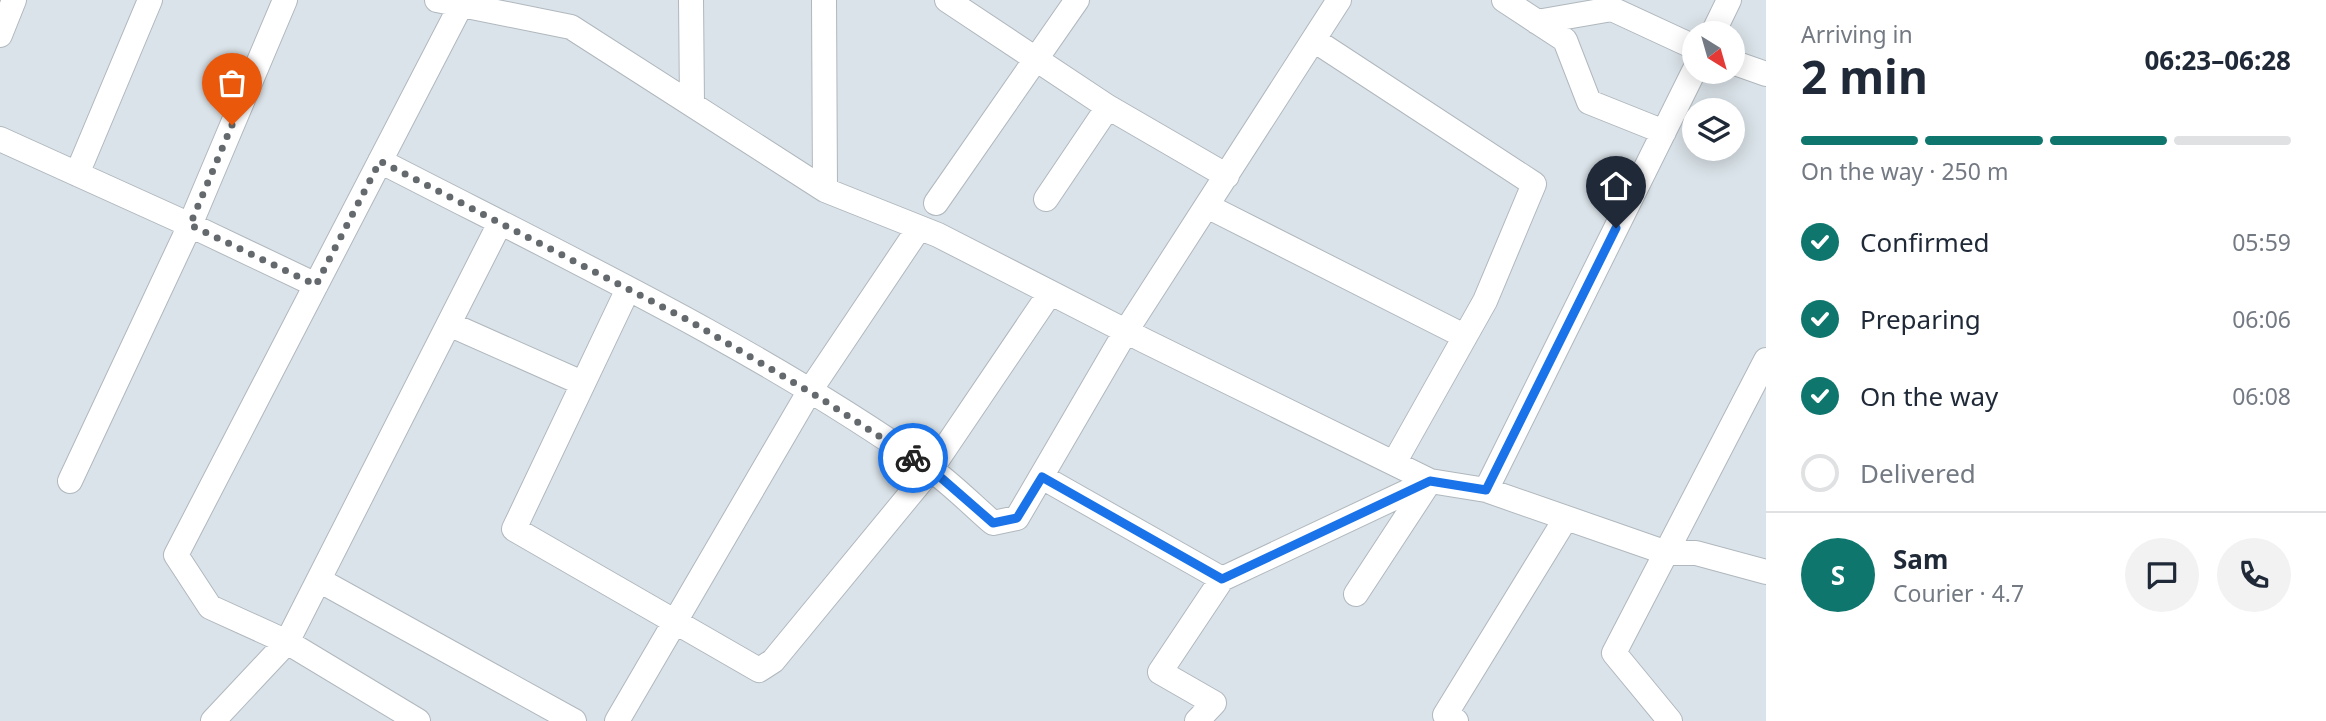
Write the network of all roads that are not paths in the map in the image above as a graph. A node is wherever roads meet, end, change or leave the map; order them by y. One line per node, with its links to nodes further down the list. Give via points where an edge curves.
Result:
1 (14, 0): 16 (street)
2 (150, 0): 28 (street)
3 (285, 0): 35 (street)
4 (437, 0): 12 (street)
5 (691, 0): 23 (street)
6 (824, 0): 30 (street)
7 (947, 0): 19 (street)
8 (1077, 0): 19 (street)
9 (1339, 0): 17 (street)
10 (1503, 0): 15 (street)
11 (1729, 0): 14 (street)
12 (461, 5): 13 (street); 27 (street)
13 (538, 10): 23 (street)
14 (1719, 21)
15 (1537, 22): 18 (street, via 1612,9); 25 (street, via 1565,40 1589,102)
16 (0, 35)
17 (1314, 40): 29 (street); 42 (street, via 1534,184 1485,301)
18 (1682, 41)
19 (1036, 59): 24 (street); 32 (street)
20 (1745, 67): 21 (street)
21 (1766, 74)
22 (1688, 84): 25 (street)
23 (692, 104): 30 (street)
24 (1108, 107): 29 (street); 31 (street)
25 (1664, 132): 51 (street)
26 (0, 139): 28 (street)
27 (380, 161): 34 (street); 37 (street)
28 (78, 174): 35 (street)
29 (1227, 176): 33 (street)
30 (825, 190): 36 (street)
31 (1046, 199)
32 (936, 203)
33 (1207, 206): 41 (street); 42 (street)
34 (500, 223): 38 (street); 40 (street)
35 (190, 225): 37 (street); 49 (street)
36 (919, 228): 39 (street); 45 (street)
37 (316, 285): 59 (street, via 176,555 210,607)
38 (628, 289): 44 (street); 45 (street)
39 (1050, 293): 41 (street); 47 (street)
40 (449, 324): 44 (street); 56 (street)
41 (1126, 331): 46 (street); 48 (street)
42 (1464, 336): 46 (street)
43 (1766, 360): 53 (street)
44 (582, 383): 58 (street, via 514,528)
45 (810, 392): 47 (street); 58 (street)
46 (1394, 463): 50 (street)
47 (931, 469): 48 (street, via 993,523 1017,518); 58 (street, via 773,661 759,670)
48 (1042, 477): 55 (street)
49 (70, 481)
50 (1430, 481): 51 (street); 55 (street); 57 (street)
51 (1486, 490): 52 (street)
52 (1566, 518): 53 (street); 65 (street, via 1445,715)
53 (1667, 554): 54 (street, via 1696,553); 66 (street, via 1615,653)
54 (1766, 572)
55 (1222, 579): 64 (street, via 1160,672 1214,703)
56 (319, 580): 59 (street); 62 (street)
57 (1356, 594)
58 (675, 621): 63 (street)
59 (287, 642): 60 (street); 61 (street)
60 (409, 719)
61 (214, 721)
62 (575, 721)
63 (617, 721)
64 (1197, 721)
65 (1456, 721)
66 (1670, 721)

